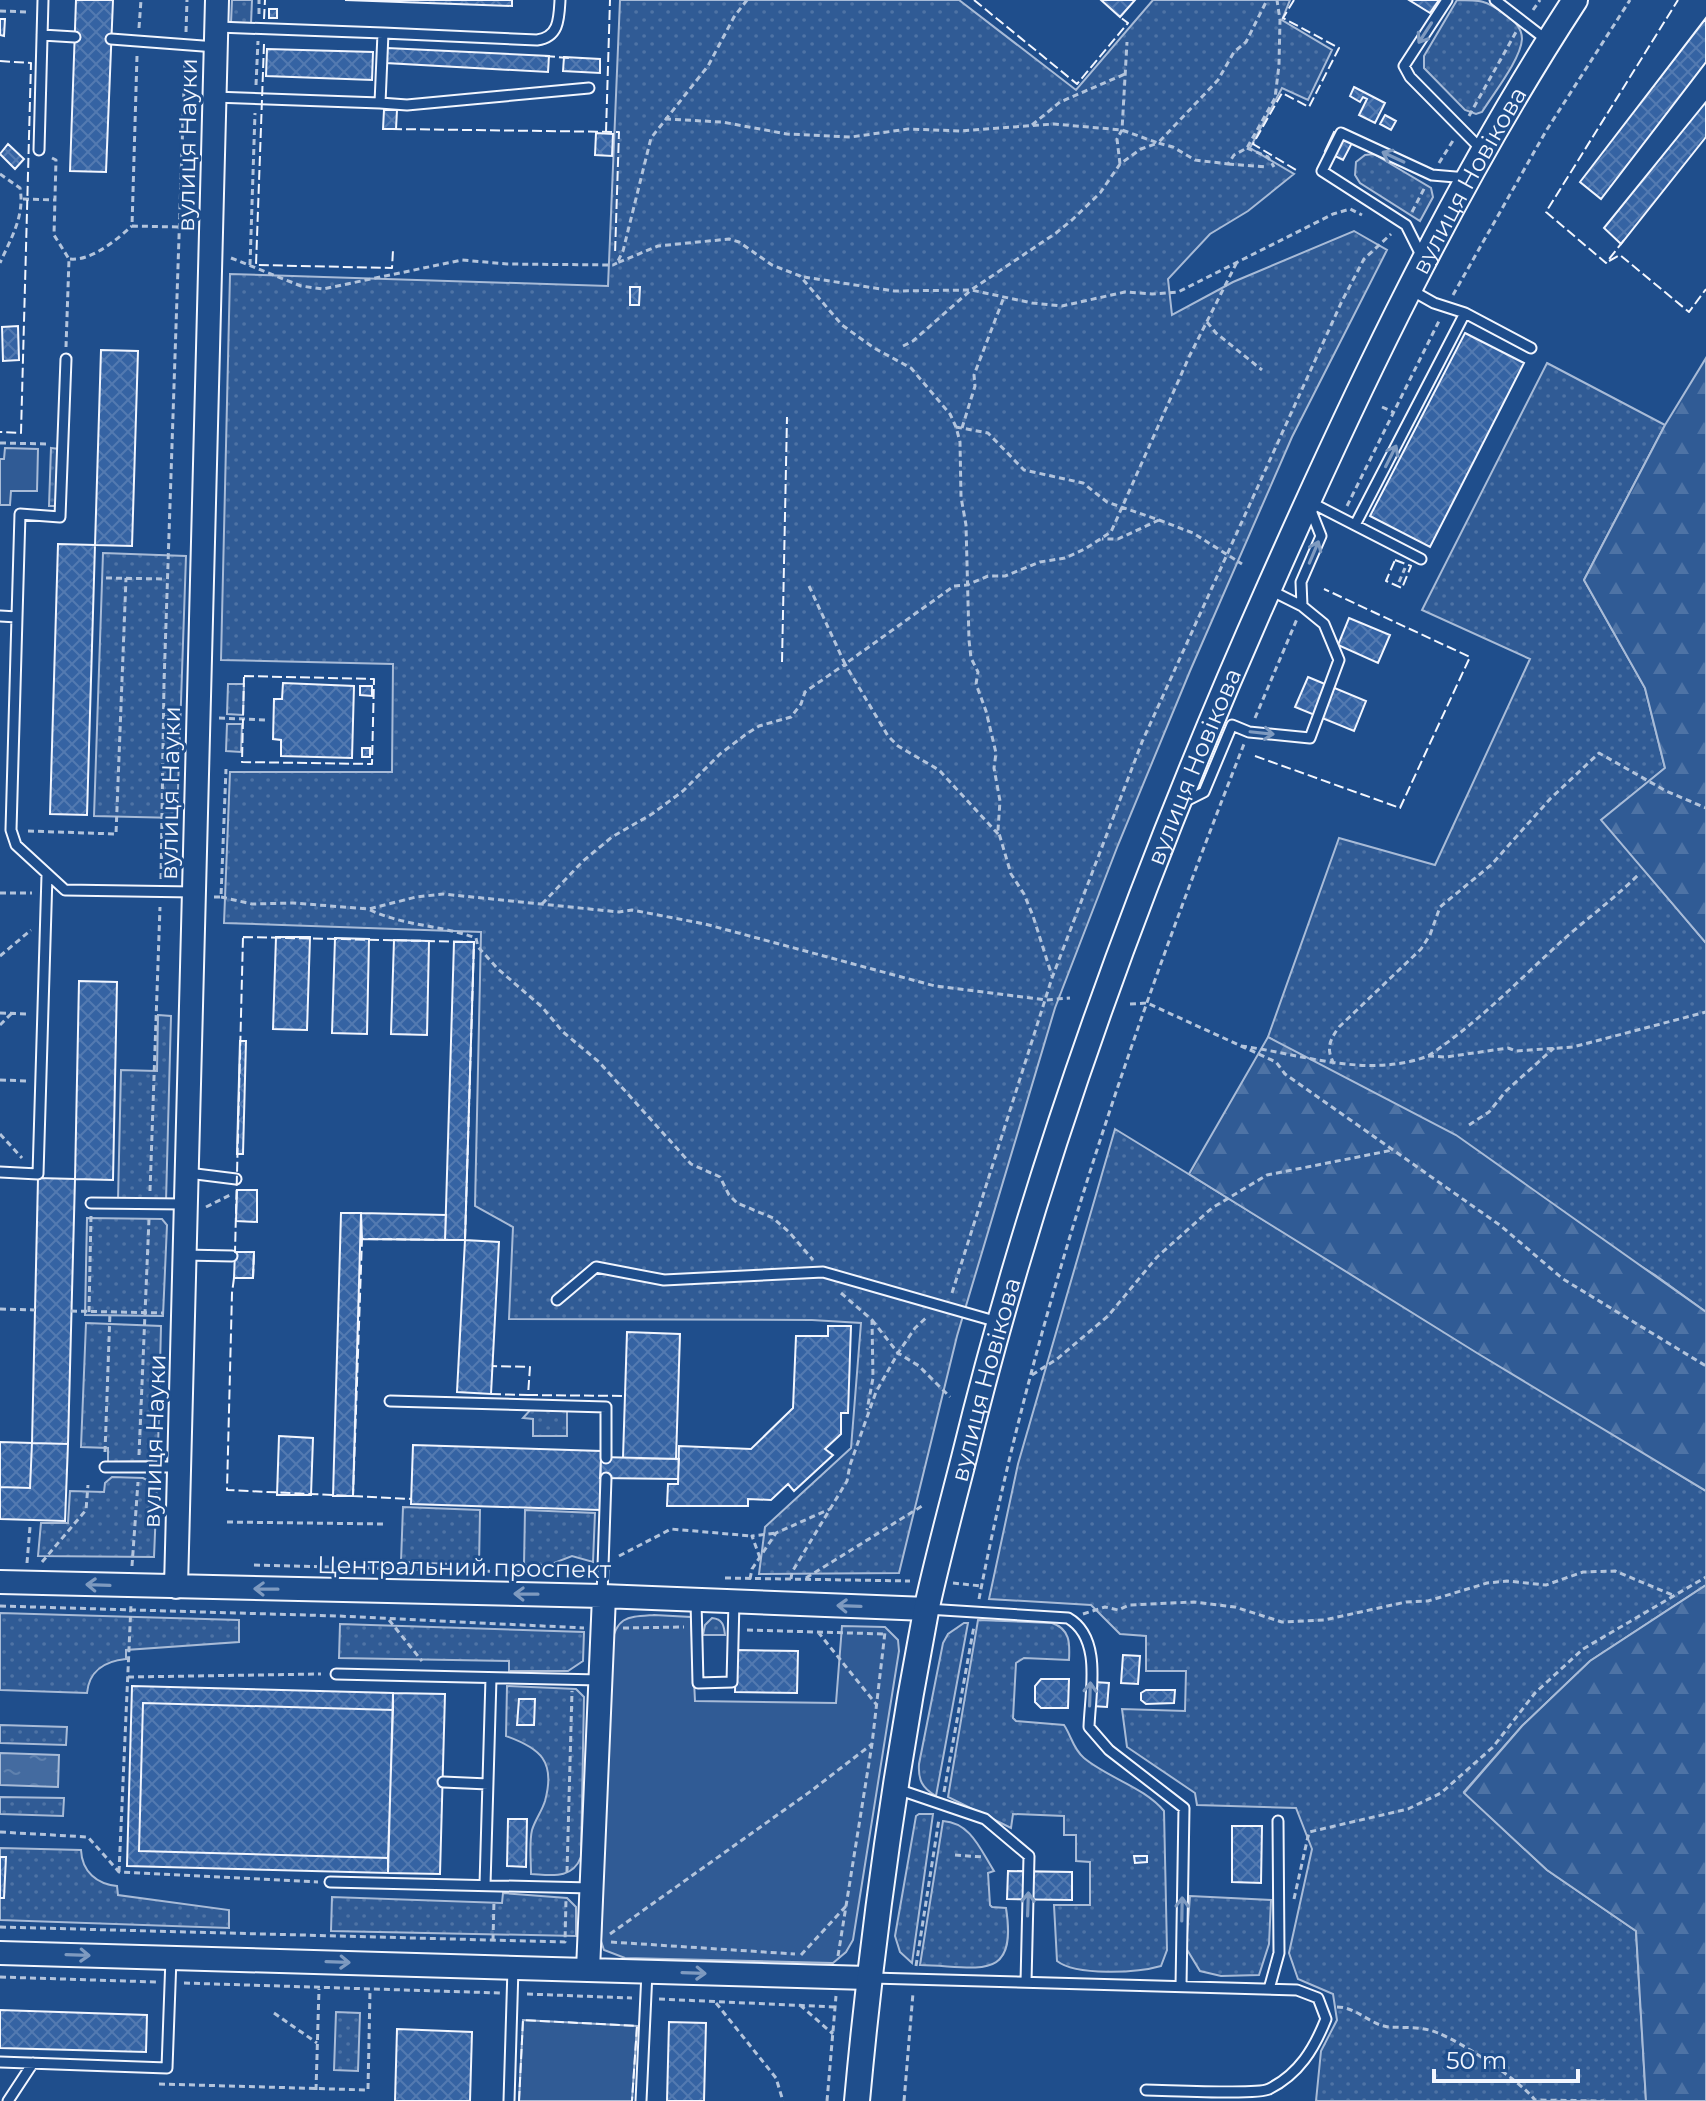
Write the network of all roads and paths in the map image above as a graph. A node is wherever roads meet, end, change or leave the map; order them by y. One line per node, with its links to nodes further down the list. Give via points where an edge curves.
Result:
1 (43, 0): 16 (lane)
2 (141, 0): 24 (path)
3 (187, 0): 27 (path)
4 (217, 0): 22 (street, вулиця Науки)
5 (259, 0): 18 (path)
6 (560, 0): 19 (lane, via 557,29 548,38)
7 (747, 0): 34 (path, via 708,66)
8 (1267, 0): 37 (path, via 1246,42 1218,80)
9 (1277, 0): 38 (path, via 1275,98)
10 (1447, 0): 40 (lane, one-way to 40, via 1404,66)
11 (1495, 0): 17 (lane)
12 (1540, 0): 17 (path)
13 (1575, 0): 25 (main road, вулиця Новікова)
14 (1630, 0): 66 (path, via 1546,131)
15 (0, 11): 16 (path)
16 (43, 13): 20 (lane)
17 (1524, 22): 25 (lane); 33 (path)
18 (258, 28): 19 (lane); 22 (lane); 31 (path)
19 (383, 33): 32 (lane)
20 (42, 35): 21 (lane); 39 (lane)
21 (75, 37)
22 (216, 37): 27 (lane); 30 (street, вулиця Науки)
23 (111, 39): 24 (lane)
24 (138, 41): 27 (lane); 50 (path)
25 (1548, 41): 40 (main road, вулиця Новікова)
26 (1127, 42): 28 (path)
27 (185, 44): 52 (path)
28 (1125, 74): 35 (path, via 1060,102); 36 (path)
29 (589, 88): 32 (lane)
30 (214, 97): 31 (lane); 55 (street, вулиця Науки)
31 (256, 99): 32 (lane); 61 (path)
32 (380, 103)
33 (1470, 113)
34 (665, 119): 35 (path, via 851,137 908,129); 60 (path, via 651,138)
35 (1028, 127): 36 (path)
36 (1122, 130): 37 (path); 41 (path, via 1117,139)
37 (1158, 143): 41 (path); 42 (path, via 1195,160)
38 (1247, 148): 42 (path); 44 (path, via 1268,157)
39 (39, 150): 48 (path, via 56,160)
40 (1482, 150): 46 (main road, вулиця Новікова)
41 (1120, 164): 63 (path, via 1072,220)
42 (1228, 164): 43 (path)
43 (1267, 167)
44 (1274, 167)
45 (0, 174): 47 (path, via 20,188)
46 (1467, 178): 58 (main road, вулиця Новікова); 58 (lane, one-way to 58, via 1432,175 1341,133 1322,171 1406,225)
47 (22, 199): 48 (path); 59 (path, via 21,215)
48 (55, 200): 56 (path, via 54,235)
49 (1372, 220): 57 (path, via 1350,209 1333,214)
50 (132, 226): 52 (path); 56 (path, via 116,241 78,260)
51 (1383, 226): 53 (path)
52 (179, 227): 90 (path)
53 (1394, 232)
54 (1384, 238): 85 (path, via 1364,259 1342,301)
55 (210, 252): 61 (path); 109 (street, вулиця Науки)
56 (69, 259): 71 (path)
57 (1237, 262): 65 (path, via 1178,292 1125,292 1062,306); 68 (path)
58 (1425, 262): 64 (main road, вулиця Новікова)
59 (0, 263)
60 (617, 263): 61 (path, via 462,260 323,289 301,286); 62 (path, via 658,246 729,239)
61 (250, 265)
62 (800, 276): 63 (path, via 894,291); 75 (path, via 842,325 911,368)
63 (971, 290): 65 (path); 69 (path)
64 (1411, 290): 66 (lane); 79 (main road, вулиця Новікова)
65 (1004, 297): 76 (path, via 974,375)
66 (1447, 307): 67 (lane); 74 (path)
67 (1465, 313): 70 (lane); 83 (lane, one-way to 67)
68 (1207, 322): 72 (path); 80 (path)
69 (903, 346)
70 (1531, 348)
71 (66, 359): 96 (lane, via 60,517 20,514)
72 (1262, 370)
73 (1382, 407): 74 (path)
74 (1393, 412): 81 (path)
75 (956, 427): 76 (path); 91 (path)
76 (962, 428): 80 (path, via 988,433 1024,470 1083,483)
77 (0, 443): 78 (path)
78 (43, 443)
79 (1307, 501): 81 (lane); 93 (main road, вулиця Новікова); 94 (lane, one-way to 79, via 1301,582 1321,536)
80 (1122, 508): 82 (path); 84 (path)
81 (1341, 518): 83 (lane)
82 (1159, 520): 84 (path, via 1118,539); 85 (path, via 1193,533)
83 (1355, 525): 86 (lane)
84 (1102, 539): 91 (path, via 1065,558)
85 (1225, 554): 87 (path); 115 (path, via 1142,742)
86 (1421, 559)
87 (1242, 564)
88 (106, 578): 89 (path)
89 (126, 578): 90 (path); 102 (path, via 116,834)
90 (167, 579): 106 (path)
91 (967, 585): 97 (path, via 940,594); 103 (path, via 971,658 996,753)
92 (809, 586): 97 (path)
93 (1268, 589): 94 (lane); 98 (main road, вулиця Новікова)
94 (1302, 606): 99 (path); 99 (lane, one-way to 94, via 1310,738 1339,660 1324,624)
95 (0, 616): 96 (lane)
96 (17, 617): 102 (lane)
97 (845, 664): 103 (path, via 888,736 939,770); 111 (path, via 805,692 791,717 745,735 683,791 612,837)
98 (1223, 720): 99 (lane); 154 (main road, вулиця Новікова, via 1177,806 1045,1168)
99 (1249, 732): 118 (path)
100 (226, 769): 110 (path)
101 (1706, 808): 128 (path, via 1599,753 1491,865 1440,907 1421,949 1330,1040 1328,1053)
102 (11, 830): 105 (lane, via 16,845)
103 (999, 835): 115 (path, via 1011,874 1029,904)
104 (1639, 874): 127 (path, via 1515,987)
105 (47, 875): 106 (lane, via 65,890); 108 (lane)
106 (161, 891): 109 (lane); 139 (path)
107 (0, 893): 108 (path)
108 (45, 894): 113 (lane)
109 (202, 894): 110 (path); 135 (street, вулиця Науки)
110 (221, 897): 112 (path, via 252,904)
111 (542, 905): 112 (path, via 443,894); 117 (path, via 652,913 935,986)
112 (369, 909): 143 (path, via 476,938 492,963 599,1062 691,1164 720,1177 737,1203 773,1218)
113 (44, 922): 114 (path); 123 (lane)
114 (0, 956)
115 (1052, 978): 117 (path)
116 (1070, 998): 117 (path)
117 (1046, 1000): 145 (path, via 959,1276 952,1294)
118 (1147, 1003): 119 (path); 125 (path); 157 (path, via 1063,1258)
119 (1130, 1004)
120 (1706, 1012): 126 (path)
121 (0, 1013): 122 (path)
122 (12, 1013): 123 (path); 124 (path)
123 (42, 1014): 130 (lane)
124 (0, 1025)
125 (1234, 1045): 128 (path); 133 (path, via 1276,1062 1285,1074)
126 (1554, 1048): 127 (path); 131 (path)
127 (1428, 1056): 128 (path)
128 (1334, 1064)
129 (0, 1080): 130 (path)
130 (40, 1081): 136 (lane)
131 (1469, 1125)
132 (0, 1134): 136 (path)
133 (1393, 1150): 156 (path, via 1501,1226 1563,1279); 157 (path, via 1267,1175 1212,1208 1157,1257 1108,1316)
134 (0, 1172): 136 (lane)
135 (187, 1173): 137 (lane); 140 (street, вулиця Науки)
136 (38, 1174)
137 (235, 1178): 140 (path, via 234,1193)
138 (91, 1203): 139 (lane); 149 (path)
139 (149, 1204): 140 (lane); 151 (path)
140 (186, 1211): 141 (street, вулиця Науки)
141 (184, 1255): 142 (lane); 152 (street, вулиця Науки)
142 (232, 1256)
143 (823, 1272): 144 (lane, via 664,1280 596,1267); 145 (lane); 153 (path)
144 (557, 1300)
145 (940, 1304): 154 (lane); 155 (path)
146 (0, 1309): 147 (path)
147 (35, 1310)
148 (71, 1311): 149 (path)
149 (89, 1312): 150 (path)
150 (110, 1312): 151 (path); 162 (path)
151 (147, 1313): 152 (path); 163 (path)
152 (183, 1313): 164 (street, вулиця Науки)
153 (872, 1320): 155 (path); 160 (path, via 874,1368)
154 (999, 1322): 194 (main road, вулиця Новікова)
155 (898, 1353): 158 (path); 160 (path)
156 (1706, 1366)
157 (1032, 1375): 185 (path)
158 (950, 1397)
159 (390, 1401): 161 (lane, via 606,1407)
160 (867, 1414): 168 (path, via 847,1481)
161 (606, 1458)
162 (105, 1467): 163 (lane)
163 (139, 1467): 164 (lane); 178 (path)
164 (179, 1467): 186 (street, вулиця Науки)
165 (606, 1478): 175 (lane)
166 (88, 1485): 177 (path, via 86,1510 40,1565)
167 (922, 1506): 182 (path)
168 (833, 1507): 172 (path); 181 (path)
169 (227, 1522): 170 (path)
170 (384, 1524)
171 (30, 1527): 176 (path)
172 (776, 1533): 173 (path); 174 (path)
173 (752, 1536): 174 (path); 175 (path, via 671,1529)
174 (760, 1558): 180 (path)
175 (603, 1563): 187 (lane)
176 (27, 1564)
177 (55, 1565)
178 (132, 1566)
179 (1706, 1577): 188 (path)
180 (750, 1579)
181 (791, 1579)
182 (805, 1579)
183 (0, 1582): 186 (street, Центральний проспект, one-way to 183)
184 (968, 1585): 185 (path)
185 (981, 1586): 190 (path)
186 (176, 1587): 187 (street, Центральний проспект, one-way to 186)
187 (603, 1596): 189 (street, Центральний проспект); 198 (street)
188 (1675, 1596): 197 (path, via 1615,1571 1583,1572 1546,1585 1487,1583 1428,1601 1324,1620 1282,1622 1235,1607 1194,1602 1105,1607); 224 (path, via 1583,1649 1535,1693 1493,1747 1441,1793 1408,1809 1309,1832)
189 (696, 1600): 191 (street, Центральний проспект); 199 (lane)
190 (979, 1600)
191 (734, 1601): 193 (street, Центральний проспект, one-way to 191); 200 (lane)
192 (0, 1606): 196 (path)
193 (888, 1608): 194 (street, Центральний проспект); 202 (path)
194 (927, 1609): 197 (lane); 213 (main road)
195 (976, 1613): 214 (path)
196 (388, 1618): 198 (path); 206 (path)
197 (1068, 1618): 241 (lane, one-way to 197, via 1184,1808 1109,1750 1089,1727 1091,1650 1080,1625)
198 (602, 1628): 199 (path); 208 (street)
199 (697, 1628): 200 (lane, via 698,1683 732,1682)
200 (734, 1629): 201 (path)
201 (818, 1632): 202 (path); 209 (path)
202 (885, 1634): 209 (path)
203 (129, 1653): 205 (path)
204 (336, 1674): 205 (path); 206 (lane)
205 (128, 1677): 219 (path)
206 (434, 1677): 207 (lane)
207 (491, 1678): 208 (lane); 212 (lane)
208 (600, 1680): 222 (street)
209 (876, 1705): 210 (path)
210 (872, 1744): 223 (path); 227 (path, via 601,1941)
211 (443, 1782): 212 (lane)
212 (488, 1784): 221 (lane)
213 (897, 1789): 214 (lane); 237 (main road)
214 (941, 1806): 238 (path); 239 (lane, one-way to 214, via 1029,1856 985,1819)
215 (1278, 1821): 243 (lane, via 1279,1953)
216 (0, 1832): 219 (path, via 88,1837)
217 (955, 1855): 218 (path)
218 (983, 1857)
219 (119, 1872): 220 (path)
220 (330, 1882): 221 (lane)
221 (490, 1885): 222 (lane); 225 (path)
222 (591, 1888): 234 (street)
223 (847, 1905): 227 (path); 232 (path)
224 (1292, 1910)
225 (493, 1940)
226 (0, 1953): 230 (street, one-way to 230)
227 (802, 1954): 228 (path); 231 (path)
228 (814, 1955)
229 (827, 1956): 232 (path)
230 (171, 1958): 233 (street, one-way to 233); 240 (lane)
231 (794, 1962)
232 (838, 1967): 235 (street, one-way to 232); 237 (street); 251 (path)
233 (513, 1968): 234 (street); 245 (lane)
234 (588, 1970): 235 (street)
235 (647, 1972): 262 (lane)
236 (0, 1977): 240 (path)
237 (868, 1978): 238 (lane); 265 (main road)
238 (914, 1979): 239 (lane); 266 (path)
239 (1026, 1982): 241 (lane)
240 (170, 1983): 242 (path); 256 (lane, via 167,2068)
241 (1181, 1986): 243 (lane)
242 (319, 1988): 244 (path); 254 (path)
243 (1269, 1989): 250 (lane, via 1297,1990 1318,1998)
244 (370, 1991): 245 (path); 258 (path, via 368,2090)
245 (512, 1993): 246 (path); 261 (lane)
246 (637, 1998)
247 (653, 1999): 248 (path)
248 (715, 2002): 249 (path); 263 (path, via 776,2078)
249 (800, 2005): 251 (path); 253 (path)
250 (1321, 2006): 259 (lane, via 1326,2019 1314,2049 1267,2091); 267 (path, via 1352,2009 1388,2027 1439,2033 1499,2069 1535,2100)
251 (835, 2007): 253 (path)
252 (274, 2013): 254 (path)
253 (833, 2034): 264 (path)
254 (317, 2043): 258 (path)
255 (0, 2062): 256 (lane)
256 (33, 2063): 260 (lane)
257 (159, 2084): 258 (path)
258 (316, 2090)
259 (1146, 2090)
260 (8, 2101)
261 (509, 2101)
262 (641, 2101)
263 (783, 2101)
264 (827, 2101)
265 (857, 2101)
266 (904, 2101)
267 (1604, 2101)

